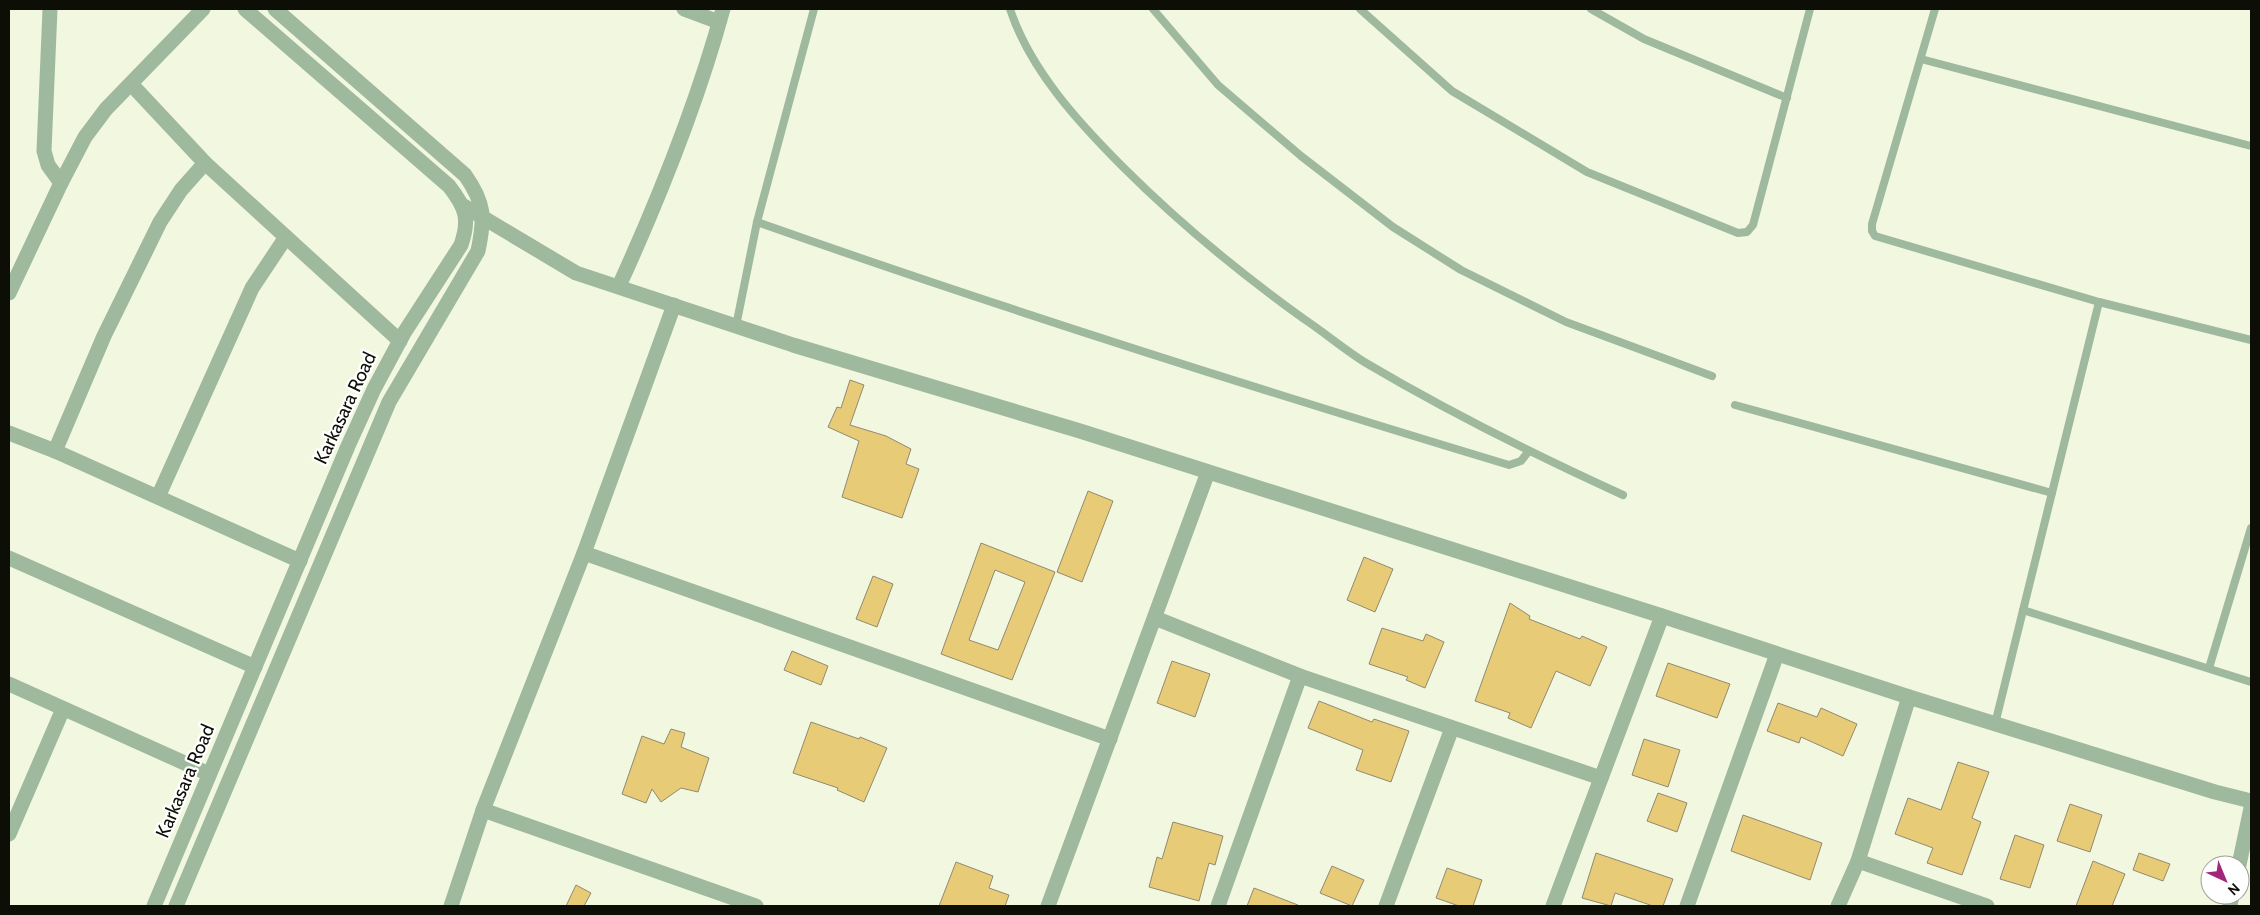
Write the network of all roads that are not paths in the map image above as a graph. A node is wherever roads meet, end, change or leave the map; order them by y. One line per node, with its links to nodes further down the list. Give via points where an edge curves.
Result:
1 (50, 9): 19 (street, via 44,151 48,165)
2 (203, 9): 15 (street)
3 (245, 9): 20 (street, Karkasara Road, via 449,186)
4 (275, 9): 21 (street, Karkasara Road, via 465,175 477,193)
5 (684, 9): 13 (street)
6 (814, 9): 22 (lane)
7 (1010, 9): 36 (lane, via 1038,64 1067,106 1164,208 1256,284 1364,362)
8 (1153, 9): 32 (lane, via 1218,85 1301,156 1394,227 1461,270 1566,322)
9 (1360, 9): 16 (lane, via 1452,90 1587,172 1738,233 1747,232 1753,225)
10 (1591, 9): 16 (lane, via 1644,39)
11 (1810, 9): 16 (lane)
12 (1935, 9): 14 (lane)
13 (721, 15): 25 (street, via 701,84)
14 (1921, 59): 17 (lane); 27 (lane, via 1872,224 1875,236)
15 (131, 84): 18 (street); 19 (street, via 85,137)
16 (1786, 98)
17 (2251, 146)
18 (205, 163): 23 (street); 35 (street, via 160,222 104,336)
19 (60, 183): 24 (street)
20 (462, 205): 21 (street); 31 (street, Karkasara Road, via 466,230 460,245)
21 (483, 216): 25 (street, via 576,273); 68 (street, Karkasara Road, via 478,251 389,402)
22 (757, 222): 29 (lane); 36 (lane, via 921,280 1227,380 1509,466 1521,461)
23 (286, 237): 31 (street); 40 (street, via 252,288)
24 (14, 268): 26 (street)
25 (619, 286): 28 (street)
26 (9, 293)
27 (2099, 302): 30 (lane); 38 (lane)
28 (674, 305): 29 (street); 42 (street)
29 (736, 326): 37 (street)
30 (2251, 340)
31 (400, 341): 44 (street, Karkasara Road, via 363,413)
32 (1712, 376)
33 (1735, 405): 38 (lane)
34 (9, 433): 35 (street)
35 (55, 451): 40 (street)
36 (1528, 452): 39 (lane)
37 (1208, 472): 46 (street); 47 (street)
38 (2052, 493): 45 (lane)
39 (1623, 495)
40 (158, 497): 44 (street)
41 (2251, 528): 50 (lane)
42 (584, 553): 58 (street); 63 (street)
43 (9, 558): 49 (street)
44 (300, 561): 49 (street, Karkasara Road)
45 (2023, 610): 50 (lane); 56 (lane)
46 (1662, 616): 48 (street); 60 (street)
47 (1155, 618): 51 (street); 58 (street)
48 (1777, 654): 54 (street); 75 (street)
49 (255, 667): 59 (street, Karkasara Road)
50 (2209, 668): 52 (lane)
51 (1300, 676): 57 (street); 72 (street)
52 (2251, 682)
53 (9, 684): 55 (street)
54 (1909, 697): 56 (street); 66 (street)
55 (63, 709): 59 (street); 64 (street)
56 (1995, 724): 61 (street)
57 (1452, 728): 60 (street); 73 (street)
58 (1110, 738): 71 (street)
59 (209, 774): 67 (street, Karkasara Road)
60 (1601, 778): 74 (street)
61 (2251, 801)
62 (2251, 808): 65 (street)
63 (483, 810): 69 (street); 70 (street)
64 (9, 834)
65 (2241, 855)
66 (1858, 861): 76 (street); 77 (street)
67 (154, 906)
68 (176, 906)
69 (451, 906)
70 (756, 906)
71 (1048, 906)
72 (1218, 906)
73 (1386, 906)
74 (1553, 906)
75 (1687, 906)
76 (1838, 906)
77 (1987, 906)

